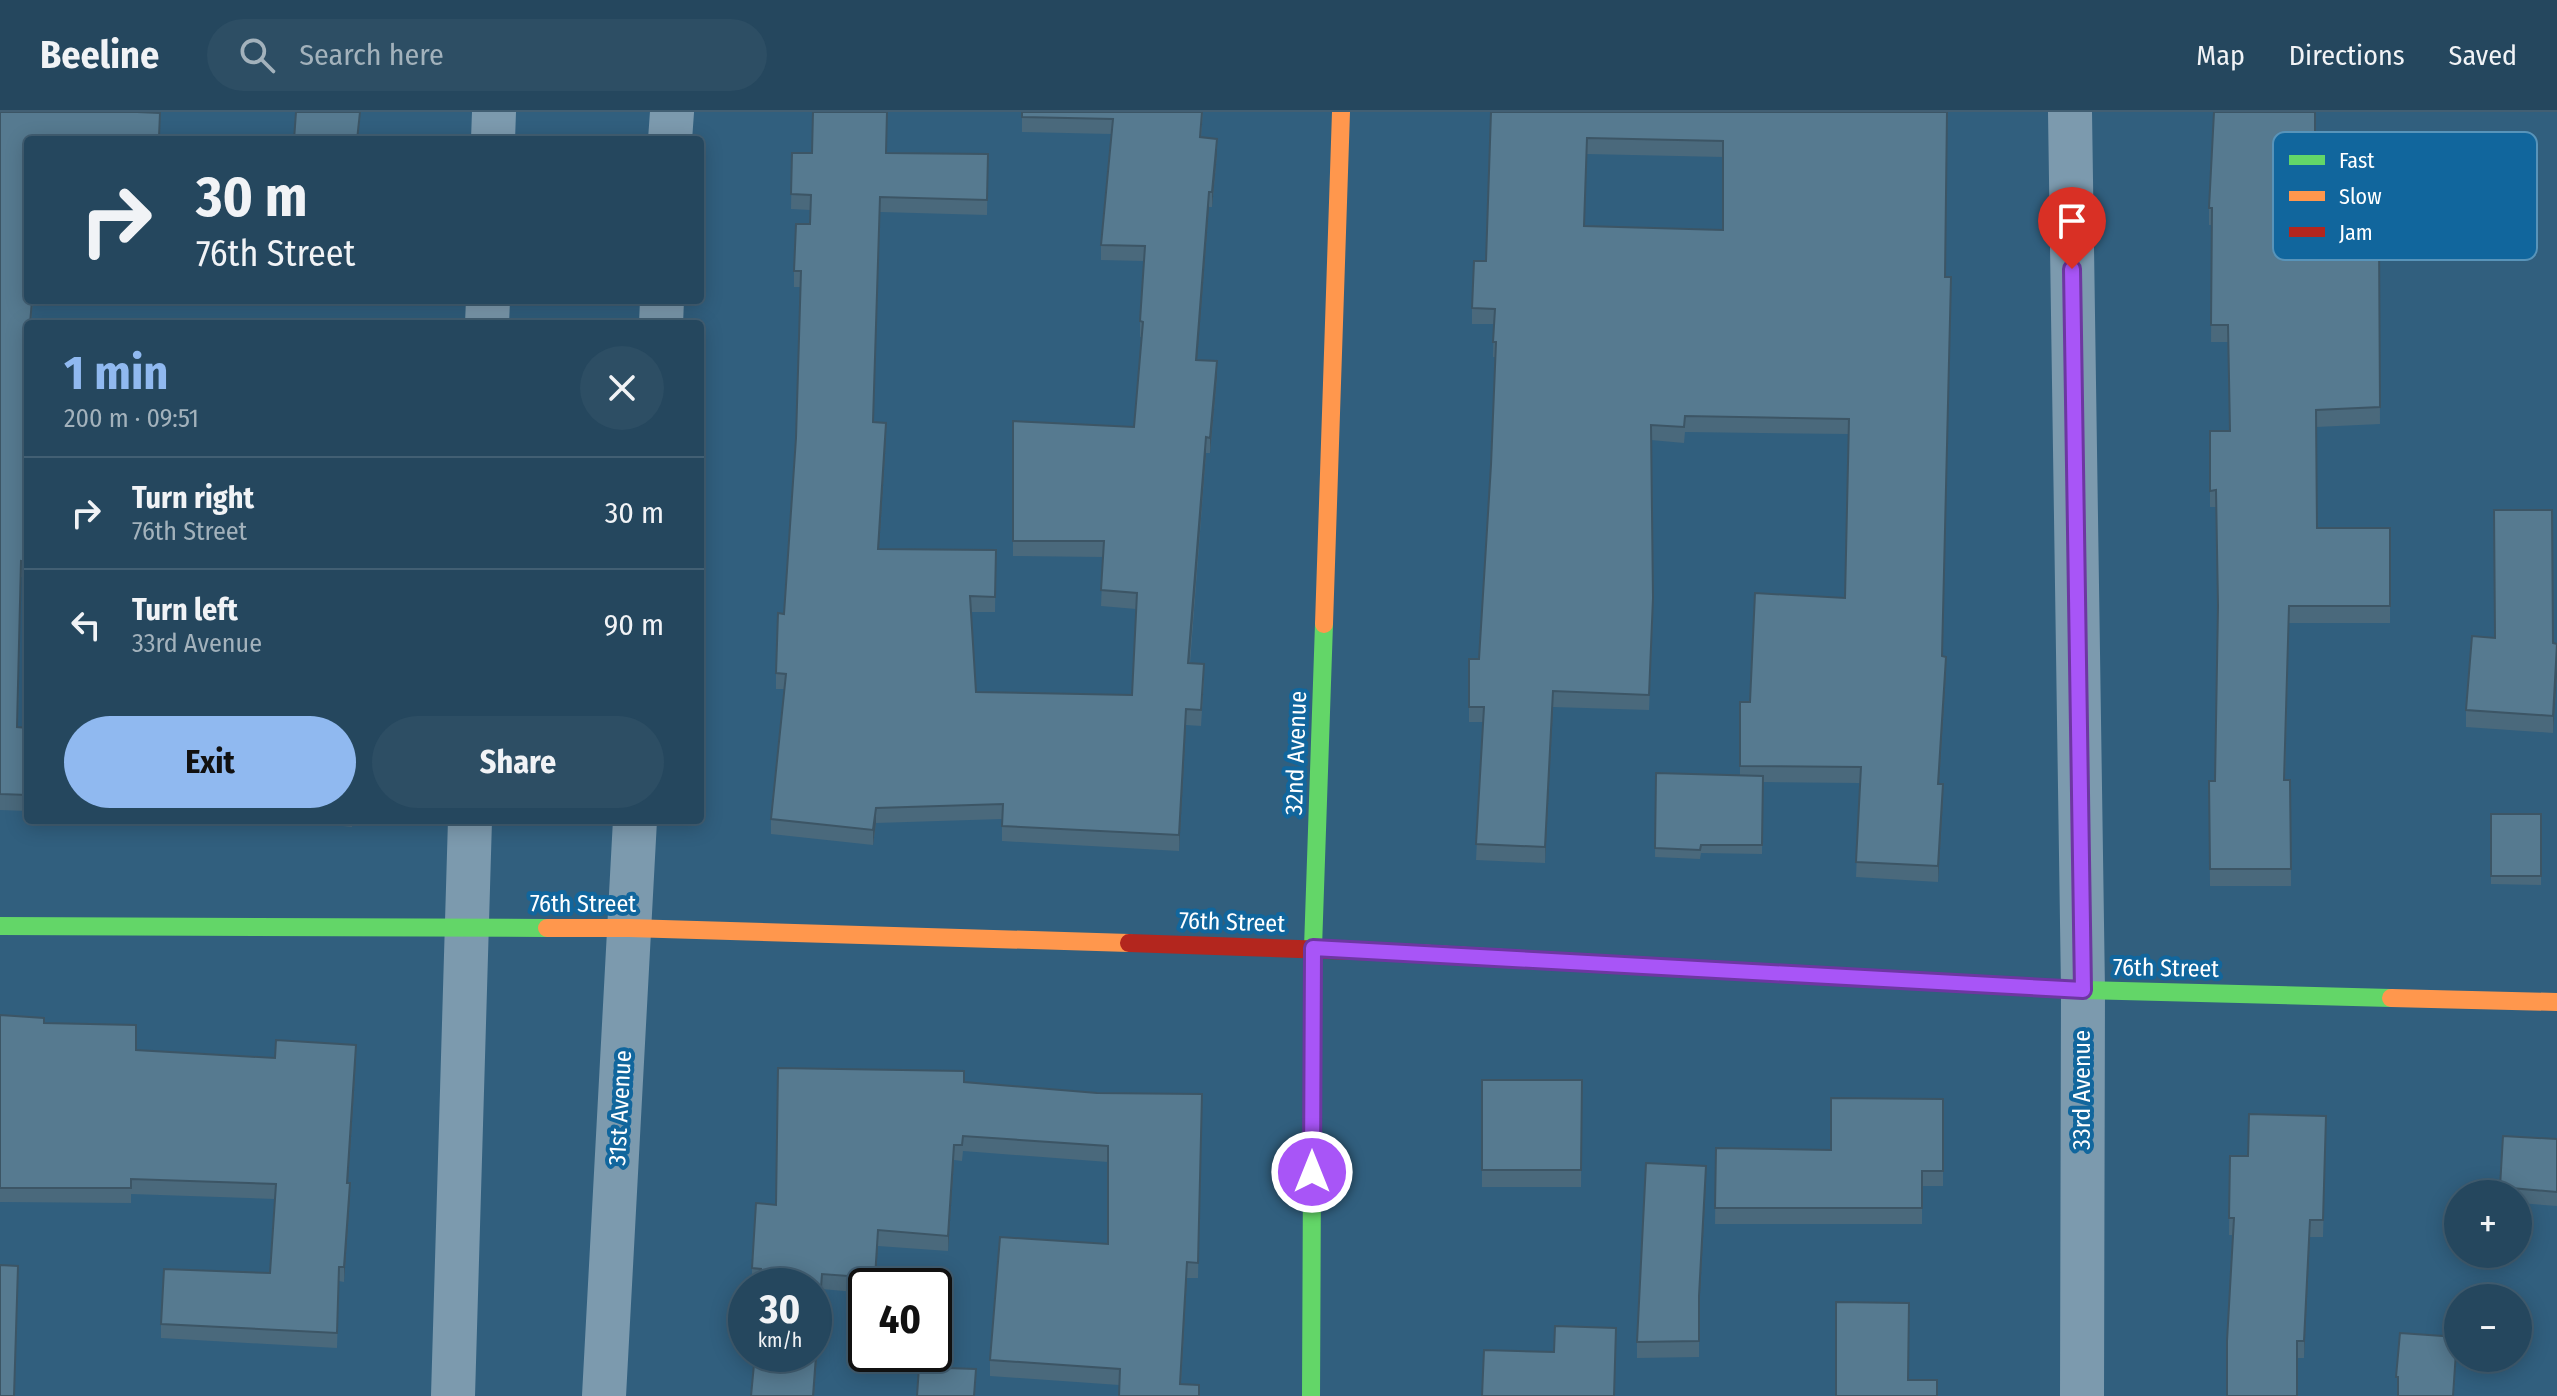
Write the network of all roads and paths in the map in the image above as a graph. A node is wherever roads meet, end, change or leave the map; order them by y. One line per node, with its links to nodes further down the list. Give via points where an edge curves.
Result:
1 (494, 112): 5 (street)
2 (672, 112): 6 (street)
3 (1341, 112): 12 (street, 32nd Avenue)
4 (2070, 112): 13 (street, 33rd Avenue)
5 (493, 136)
6 (670, 136)
7 (470, 824): 10 (street)
8 (635, 824): 11 (street, 31st Avenue)
9 (0, 926): 10 (street, 76th Street)
10 (467, 927): 11 (street, 76th Street); 15 (street)
11 (629, 928): 12 (street, 76th Street); 16 (street, 31st Avenue)
12 (1313, 948): 13 (street, 76th Street); 17 (street, 32nd Avenue)
13 (2083, 990): 14 (street, 76th Street); 18 (street, 33rd Avenue)
14 (2557, 1002)
15 (453, 1396)
16 (604, 1396)
17 (1311, 1396)
18 (2082, 1396)

